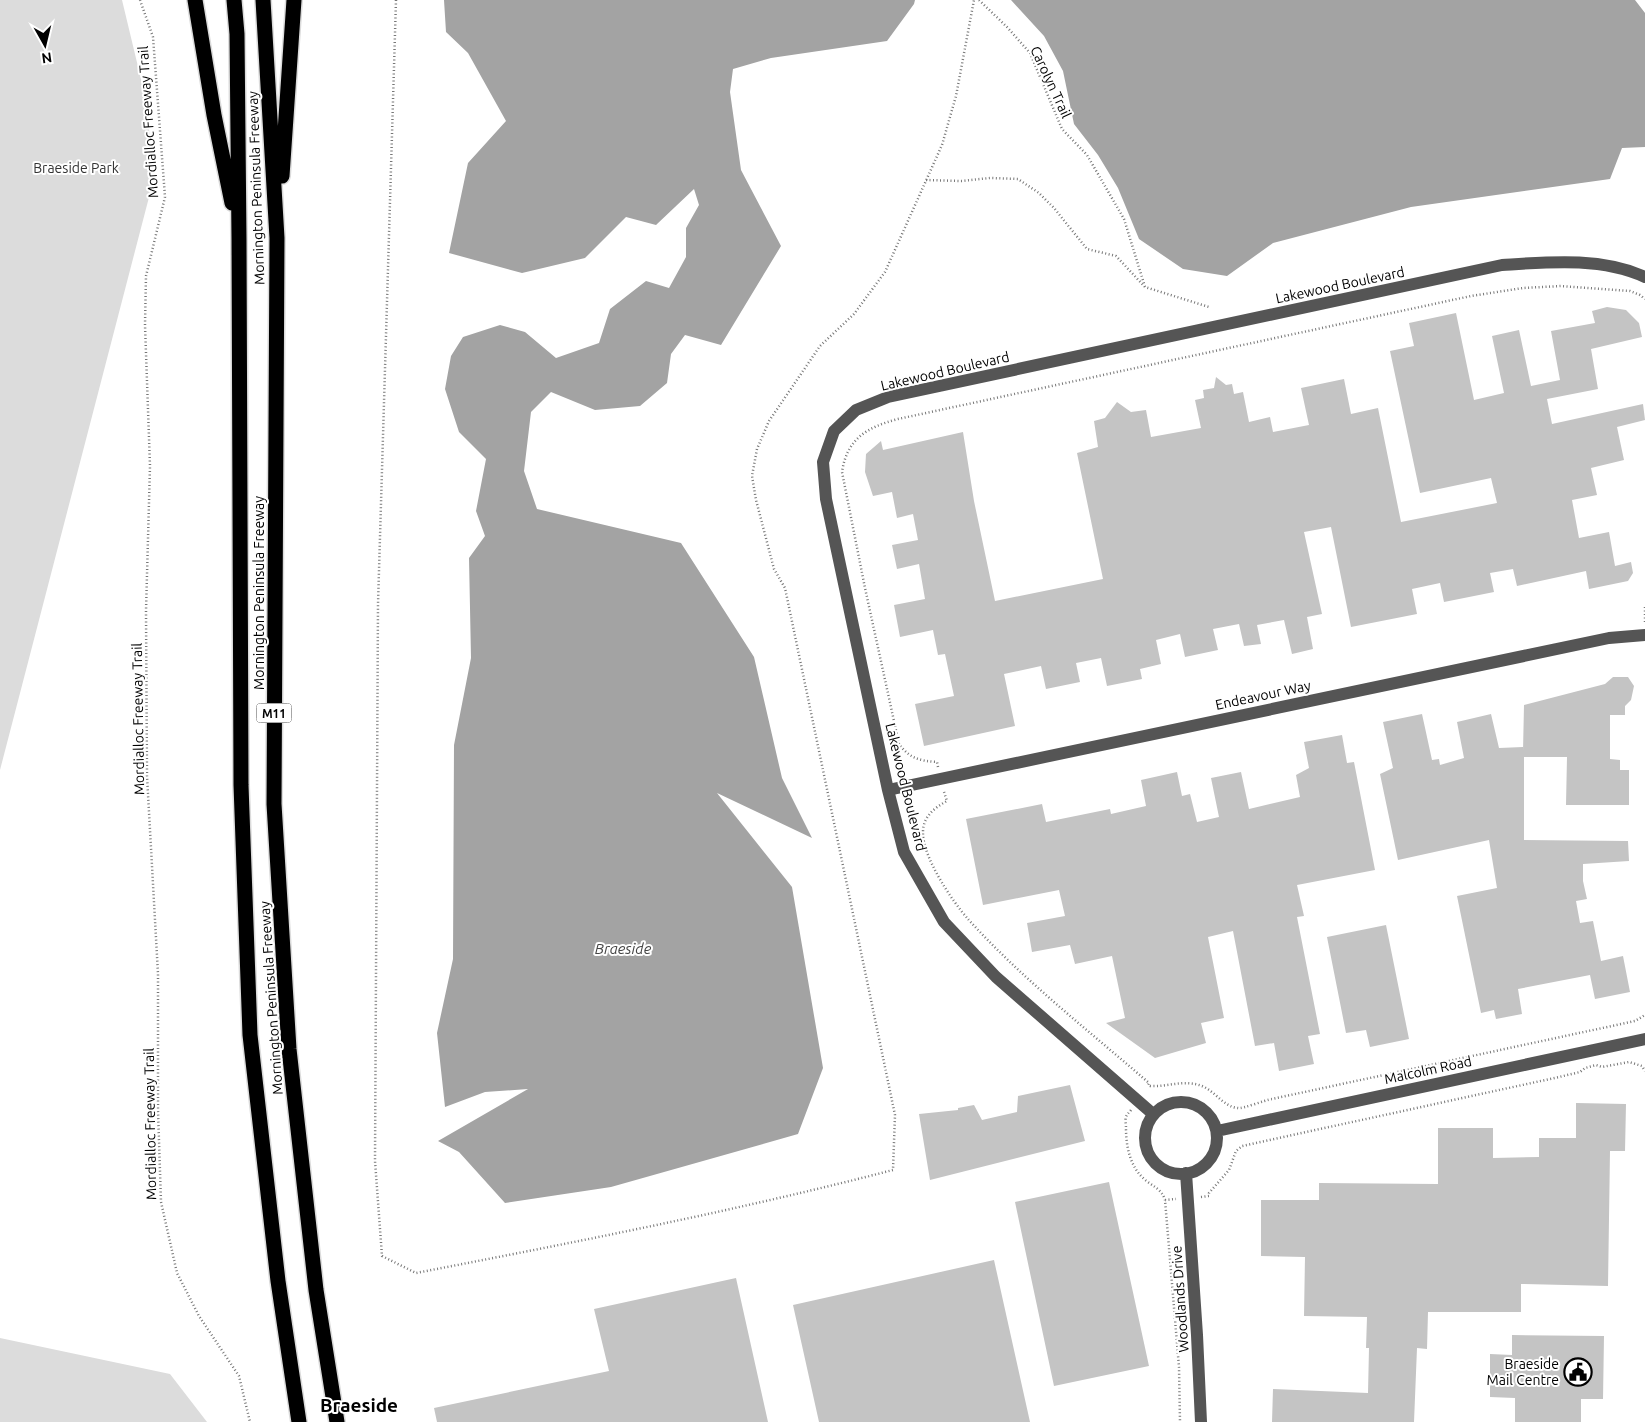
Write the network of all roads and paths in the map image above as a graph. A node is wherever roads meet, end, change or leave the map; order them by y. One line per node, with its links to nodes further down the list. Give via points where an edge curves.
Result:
1 (140, 0): 31 (path, Mordialloc Freeway Trail, via 153,37 165,197 146,276 145,326 150,466 146,611 147,776 158,974 161,1202 177,1273 199,1316 239,1376)
2 (195, 0): 11 (highway)
3 (234, 0): 11 (highway, Mornington Peninsula Freeway / M11)
4 (263, 0): 10 (highway, Mornington Peninsula Freeway / M11)
5 (294, 0): 10 (highway)
6 (396, 0): 9 (path, via 378,604 375,1161 382,1256 416,1273 656,1226 893,1170 895,1115 786,588 774,569 752,476 757,449 769,421 820,346 854,314 885,272)
7 (974, 0): 9 (path, via 953,104 942,145)
8 (979, 0): 13 (path, Carolyn Trail, via 1030,53 1062,129 1087,155 1124,219)
9 (926, 180): 13 (path, via 1018,180 1039,193 1054,208 1087,249 1116,256)
10 (277, 238): 33 (highway, Mornington Peninsula Freeway / M11, via 274,804 289,1049 316,1290)
11 (239, 239): 32 (highway, Mornington Peninsula Freeway / M11, via 241,785 250,1035 278,1280)
12 (1645, 277): 20 (street, Lakewood Boulevard, via 1628,270 1589,263 1502,265 888,397 856,410 834,431 823,462 826,500)
13 (1145, 287): 15 (path)
14 (1645, 298): 19 (path, via 1630,291 1562,286 1471,296 898,419 868,430 849,449 842,472 865,588 899,744 914,758 937,762)
15 (1209, 307)
16 (1645, 607): 17 (path)
17 (1645, 622)
18 (1645, 635): 19 (street, Endeavour Way, via 1609,638)
19 (941, 778): 20 (street, Endeavour Way); 21 (path, via 947,801 936,806 925,820 922,831 924,844 956,904 1015,965 1150,1086 1186,1082 1199,1085 1208,1088 1229,1106 1240,1109 1257,1102 1635,1021)
20 (888, 790): 25 (street, Lakewood Boulevard, via 904,852 944,922 996,977)
21 (1645, 1015)
22 (1645, 1039): 27 (street, Malcolm Road)
23 (1643, 1066): 24 (path); 29 (path, via 1629,1062 1602,1067 1596,1065 1559,1077 1242,1146 1209,1196)
24 (1645, 1071)
25 (1138, 1101): 26 (street, Lakewood Boulevard); 30 (path, via 1126,1117 1128,1151 1136,1170 1164,1195)
26 (1153, 1114): 27 (street, via 1170,1103 1193,1103 1210,1115); 28 (street, via 1145,1136 1151,1157 1169,1172)
27 (1216, 1131): 28 (street, via 1218,1136 1212,1157 1205,1165)
28 (1186, 1173): 29 (street, Woodlands Drive)
29 (1188, 1198): 30 (path); 35 (street, Woodlands Drive)
30 (1165, 1200): 34 (path, via 1179,1366)
31 (250, 1422)
32 (299, 1422)
33 (337, 1422)
34 (1180, 1422)
35 (1201, 1422)

